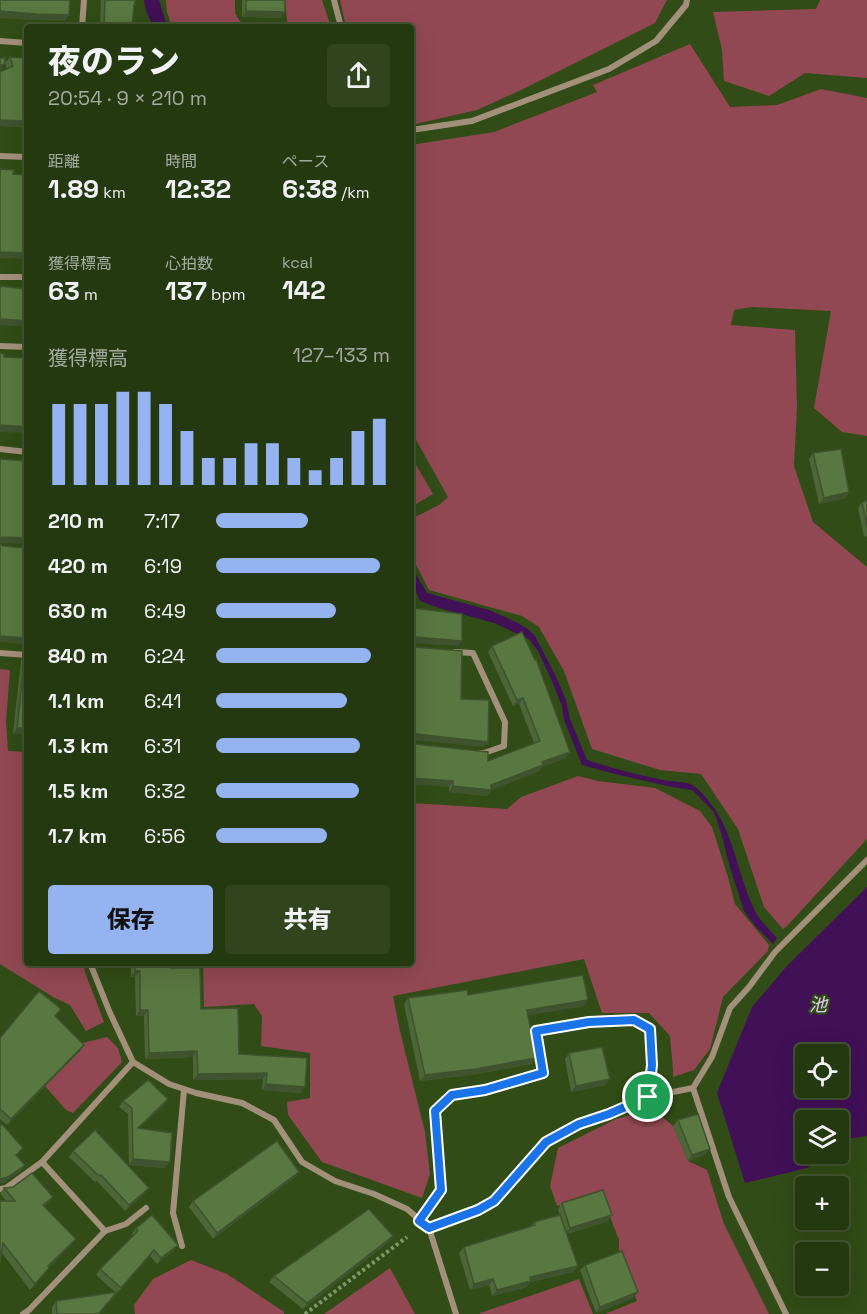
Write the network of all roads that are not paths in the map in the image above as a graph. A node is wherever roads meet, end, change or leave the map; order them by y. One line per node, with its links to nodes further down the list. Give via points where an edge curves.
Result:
1 (84, 0): 4 (street)
2 (334, 0): 5 (street)
3 (687, 0): 8 (street, via 656,41 609,69 472,121)
4 (82, 24)
5 (340, 24)
6 (0, 41): 7 (street)
7 (24, 43)
8 (414, 130)
9 (0, 156): 10 (street)
10 (24, 157)
11 (0, 277): 12 (street)
12 (24, 277)
13 (0, 346): 14 (street)
14 (24, 347)
15 (0, 448): 16 (street)
16 (24, 452)
17 (453, 652): 20 (street, via 473,653 505,722 504,746)
18 (0, 653): 19 (street)
19 (24, 655)
20 (474, 752)
21 (867, 860): 24 (street, via 775,952 730,1008 712,1057)
22 (91, 966): 23 (street)
23 (133, 1062): 25 (street); 27 (street)
24 (693, 1088): 26 (street); 36 (street, via 729,1197)
25 (184, 1090): 30 (street, via 242,1103 274,1119 302,1162 335,1181 406,1209); 33 (street, via 173,1213)
26 (648, 1097): 30 (street, via 652,1065 650,1029 634,1020 589,1022 536,1031 543,1073 452,1095 435,1111 441,1190); 31 (street, via 579,1124 546,1142 494,1201)
27 (42, 1162): 28 (street); 32 (street)
28 (0, 1189)
29 (146, 1208): 32 (street, via 126,1224)
30 (419, 1221): 31 (street)
31 (429, 1228): 35 (street)
32 (105, 1231): 34 (street)
33 (182, 1246)
34 (23, 1314)
35 (456, 1314)
36 (786, 1314)

